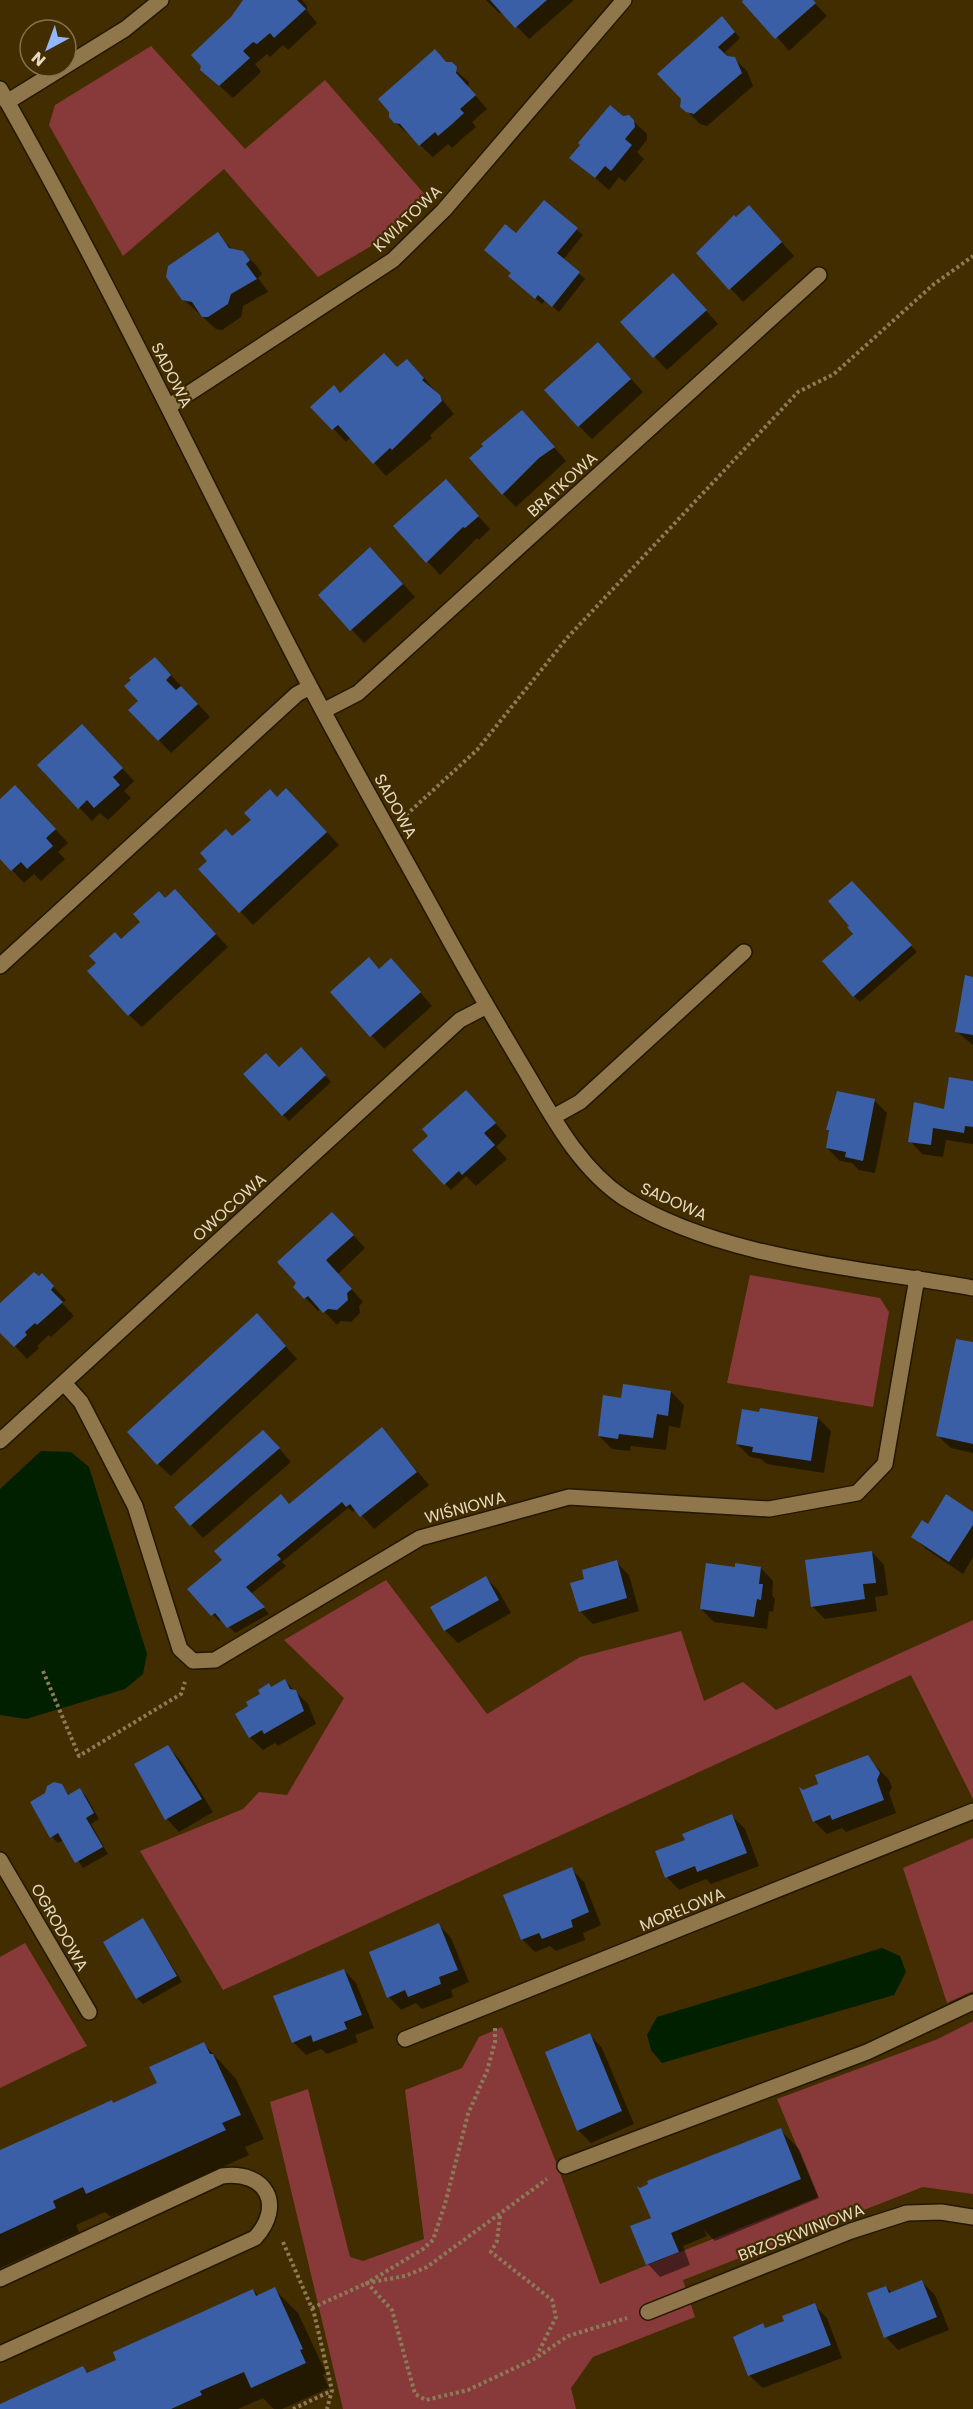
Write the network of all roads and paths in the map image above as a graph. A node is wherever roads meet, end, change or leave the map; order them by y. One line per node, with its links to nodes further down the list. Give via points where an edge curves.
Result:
1 (161, 0): 3 (street, via 125,29)
2 (624, 0): 6 (street, KWIATOWA, via 444,210 393,260)
3 (4, 95): 6 (street, SADOWA)
4 (973, 256): 9 (path, via 934,284 834,374 798,392 567,638 477,750)
5 (819, 275): 8 (street, BRATKOWA, via 358,693)
6 (168, 407): 7 (street, SADOWA)
7 (310, 687): 8 (street, SADOWA); 11 (street, via 297,694)
8 (323, 711): 12 (street, SADOWA)
9 (400, 820)
10 (744, 952): 13 (street, via 580,1102)
11 (0, 966)
12 (487, 1006): 13 (street, SADOWA); 16 (street, OWOCOWA, via 460,1020)
13 (553, 1117): 14 (street, SADOWA, via 576,1152 602,1180 661,1218 766,1253)
14 (917, 1278): 15 (street, SADOWA); 18 (street, WIŚNIOWA, via 885,1464 857,1493 769,1509 568,1497 420,1538 215,1660)
15 (973, 1288)
16 (64, 1383): 17 (street, OWOCOWA); 18 (street, via 81,1402 135,1506 180,1648)
17 (0, 1441)
18 (193, 1661): 19 (path, via 180,1694 79,1755)
19 (42, 1671)
20 (973, 1811): 23 (street, MORELOWA)
21 (0, 1860): 24 (street, OGRODOWA)
22 (973, 2002): 26 (street, via 867,2052)
23 (491, 2005): 25 (street, MORELOWA); 31 (path, via 495,2042 468,2114 433,2240)
24 (89, 2012)
25 (405, 2039)
26 (565, 2166): 27 (path)
27 (500, 2216): 31 (path, via 427,2267 405,2276); 35 (path, via 497,2241 491,2252 552,2300 556,2317)
28 (973, 2217): 33 (street, BRZOSKWINIOWA, via 907,2212)
29 (279, 2235): 32 (path)
30 (0, 2279): 34 (street, via 222,2176 239,2174 255,2180 267,2193 271,2209 266,2226 255,2238)
31 (367, 2283): 32 (path); 35 (path, via 392,2310 415,2394 426,2400 468,2390)
32 (312, 2308): 36 (path)
33 (648, 2312): 35 (path, via 568,2336)
34 (0, 2354)
35 (536, 2358)
36 (332, 2390): 37 (path); 38 (path)
37 (292, 2409)
38 (327, 2409)

